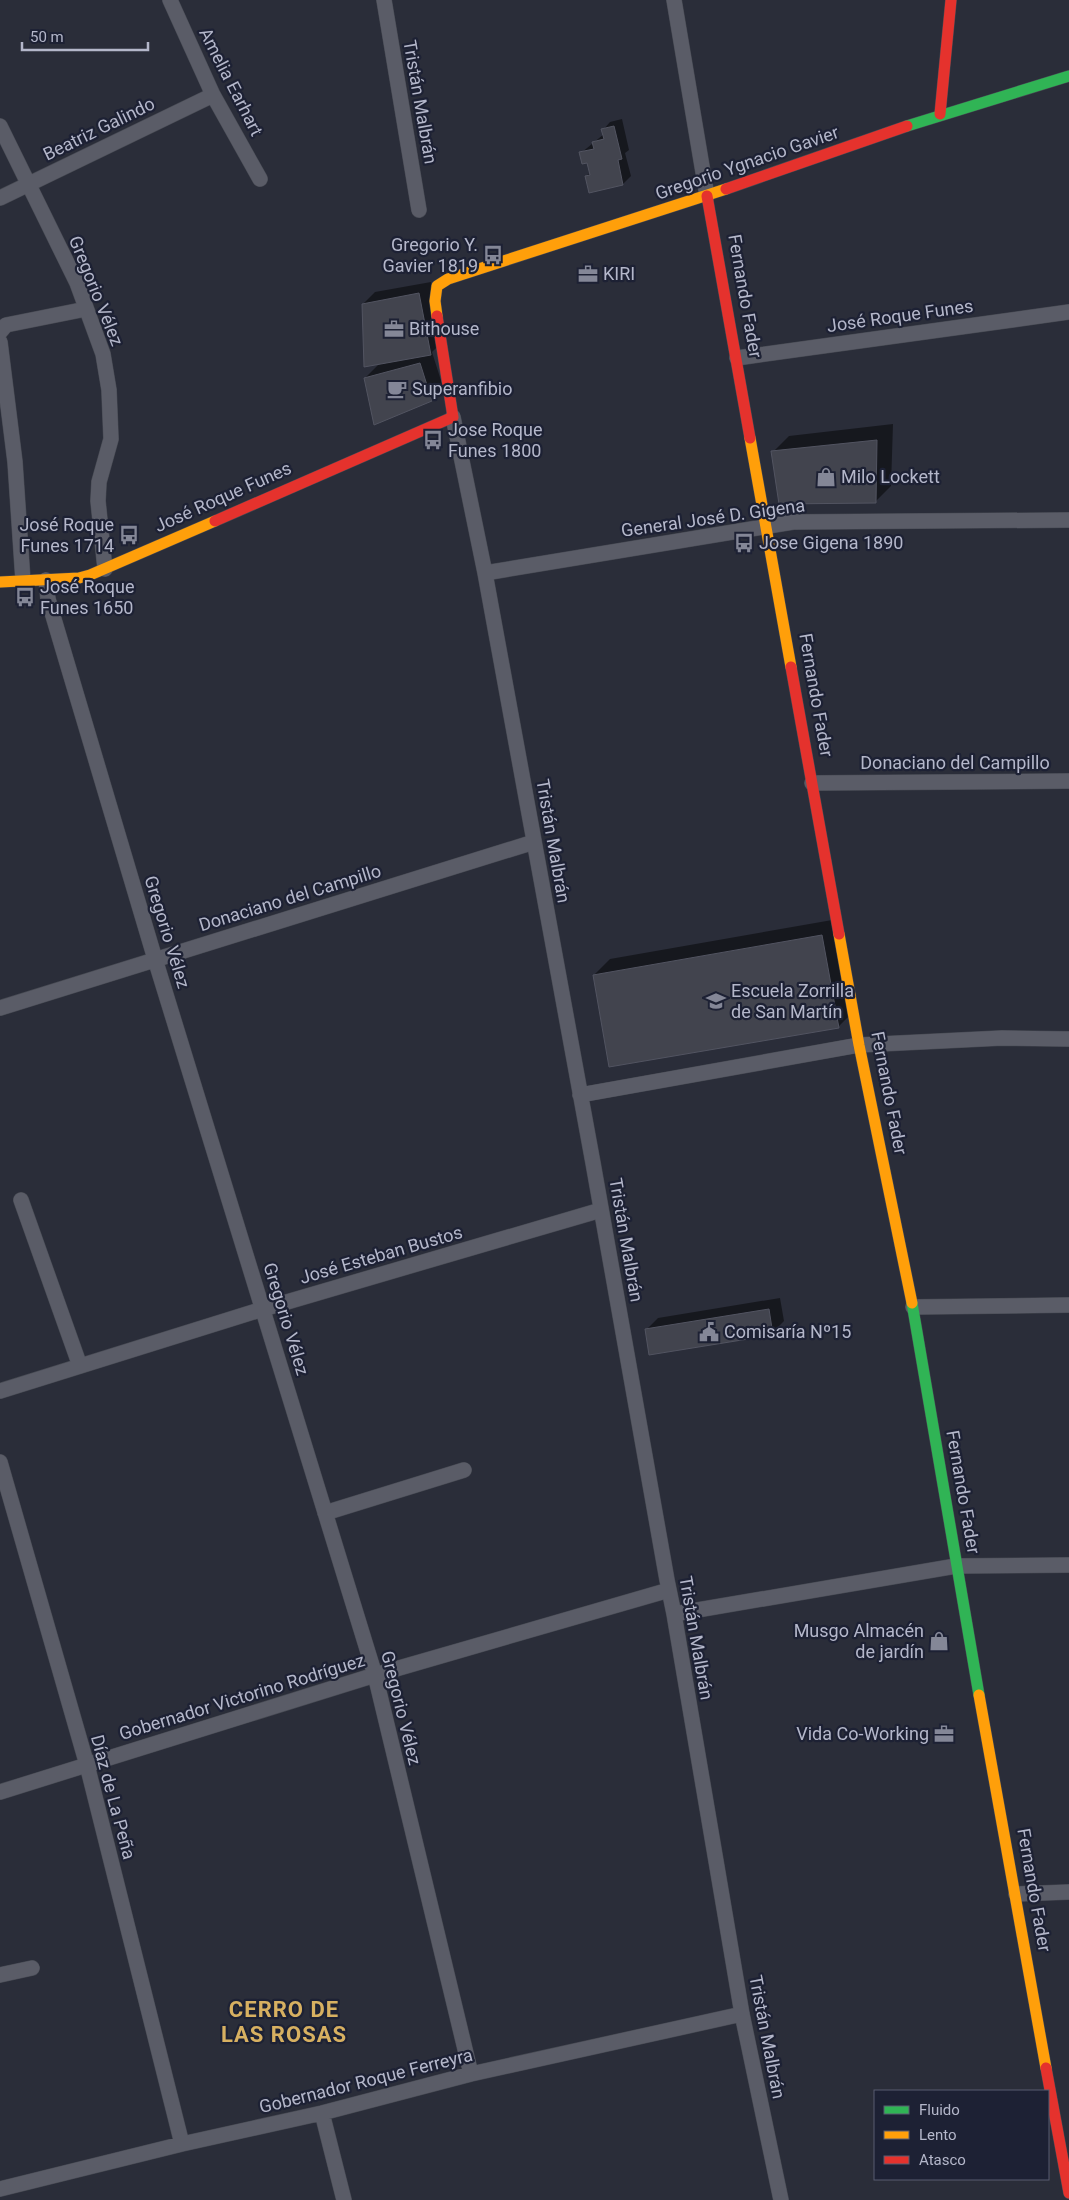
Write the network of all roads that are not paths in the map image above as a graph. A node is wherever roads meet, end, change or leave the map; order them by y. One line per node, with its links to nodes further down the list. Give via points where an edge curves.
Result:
1 (170, 0): 6 (street, Amelia Earhart)
2 (384, 0): 13 (street, Tristán Malbrán)
3 (674, 0): 11 (street, Fernando Fader)
4 (952, 0): 7 (main road)
5 (1069, 76): 7 (main road, Gregorio Ygnacio Gavier)
6 (214, 95): 9 (street, Amelia Earhart); 10 (street, Beatriz Galindo)
7 (940, 114): 11 (main road, Gregorio Ygnacio Gavier)
8 (0, 126): 10 (street, Gregorio Vélez)
9 (260, 179)
10 (28, 184): 12 (street, Beatriz Galindo); 15 (street, Gregorio Vélez)
11 (707, 196): 14 (main road, Gregorio Ygnacio Gavier, via 448,279); 19 (main road, Fernando Fader)
12 (0, 198)
13 (419, 210)
14 (437, 286): 20 (main road, Tristán Malbrán, via 436,300)
15 (86, 309): 17 (street, via 6,325); 23 (street, Gregorio Vélez, via 103,354 109,390 111,439 99,482 98,501)
16 (1069, 312): 19 (street, José Roque Funes)
17 (0, 332)
18 (0, 342): 26 (street, via 15,462)
19 (737, 358): 22 (main road, Fernando Fader)
20 (454, 416): 23 (main road, José Roque Funes); 24 (street, Tristán Malbrán)
21 (1069, 520): 22 (street, General José D. Gigena, via 793,522)
22 (768, 526): 24 (street, General José D. Gigena); 29 (main road, Fernando Fader)
23 (105, 569): 25 (main road, José Roque Funes, via 79,578)
24 (485, 573): 30 (street, Tristán Malbrán)
25 (46, 580): 26 (main road, José Roque Funes); 31 (street, Gregorio Vélez, via 48,599)
26 (24, 581): 27 (main road, José Roque Funes)
27 (0, 582)
28 (1069, 782): 29 (street, Donaciano del Campillo)
29 (812, 783): 34 (main road, Fernando Fader)
30 (534, 842): 31 (street, Donaciano del Campillo); 35 (street, Tristán Malbrán)
31 (155, 959): 32 (street, Donaciano del Campillo); 40 (street, Gregorio Vélez)
32 (0, 1008)
33 (1069, 1039): 34 (street, via 1002,1038)
34 (860, 1045): 35 (street); 39 (main road, Fernando Fader)
35 (580, 1095): 37 (street, Tristán Malbrán)
36 (21, 1200): 41 (street)
37 (602, 1210): 40 (street, José Esteban Bustos); 48 (street, Tristán Malbrán)
38 (1069, 1305): 39 (street)
39 (913, 1307): 47 (main road, Fernando Fader)
40 (263, 1309): 41 (street, José Esteban Bustos); 45 (street, Gregorio Vélez)
41 (80, 1366): 42 (street, José Esteban Bustos)
42 (0, 1391)
43 (0, 1462): 51 (street, Díaz de La Peña)
44 (464, 1470): 45 (street)
45 (325, 1513): 50 (street, Gregorio Vélez)
46 (1069, 1565): 47 (street)
47 (956, 1566): 49 (street); 54 (main road, Fernando Fader)
48 (669, 1590): 49 (street, Tristán Malbrán); 50 (street, Gobernador Victorino Rodríguez)
49 (674, 1614): 57 (street, Tristán Malbrán)
50 (375, 1675): 51 (street, Gobernador Victorino Rodríguez); 58 (street, Gregorio Vélez)
51 (87, 1765): 52 (street, Gobernador Victorino Rodríguez); 60 (street, Díaz de La Peña)
52 (0, 1792)
53 (1069, 1892): 54 (street)
54 (1016, 1894): 62 (main road, Fernando Fader)
55 (32, 1968): 56 (street)
56 (0, 1976)
57 (742, 2014): 58 (street, Gobernador Roque Ferreyra); 64 (street, Tristán Malbrán)
58 (471, 2074): 59 (street, Gobernador Roque Ferreyra)
59 (322, 2113): 60 (street, Gobernador Roque Ferreyra); 63 (street)
60 (182, 2144): 61 (street, Gobernador Roque Ferreyra)
61 (0, 2188)
62 (1069, 2193)
63 (344, 2200)
64 (781, 2200)

